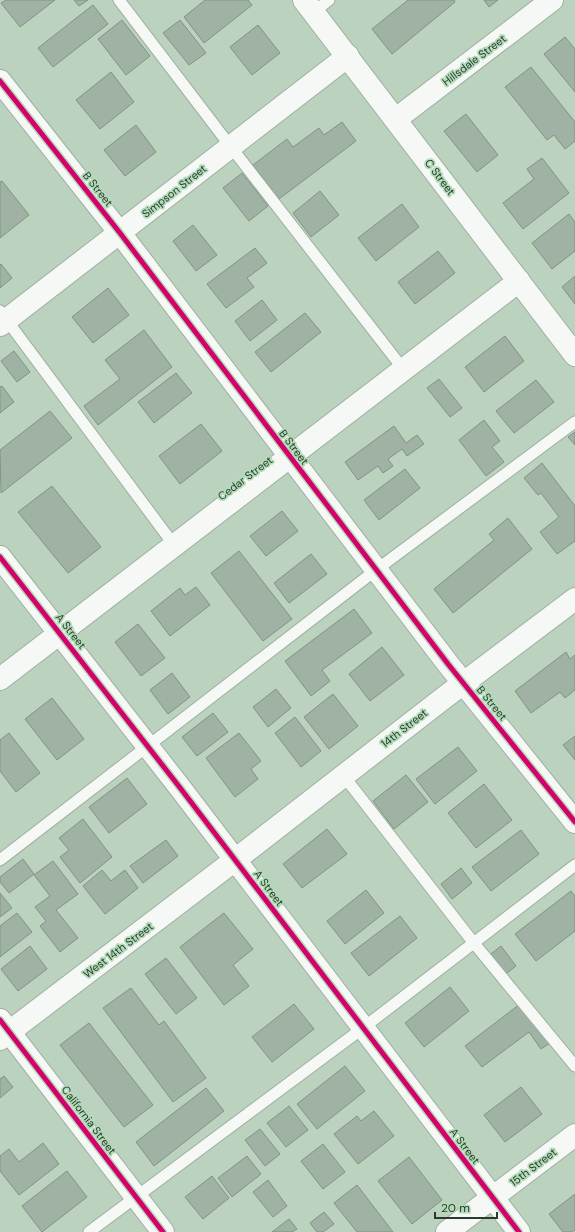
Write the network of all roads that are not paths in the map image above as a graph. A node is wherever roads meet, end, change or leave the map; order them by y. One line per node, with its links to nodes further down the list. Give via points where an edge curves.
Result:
1 (119, 0): 7 (lane)
2 (552, 0): 6 (street, Hillsdale Street)
3 (316, 4): 4 (street, C Street)
4 (348, 56): 6 (street, C Street); 7 (street, Simpson Street)
5 (0, 81): 8 (street, B Street)
6 (396, 119): 9 (street, C Street)
7 (231, 147): 8 (street, Simpson Street); 12 (lane)
8 (120, 233): 10 (street, Simpson Street); 14 (street, B Street)
9 (520, 281): 11 (street, C Street); 12 (street, Cedar Street)
10 (2, 319): 15 (lane)
11 (575, 355)
12 (404, 370): 14 (street, Cedar Street)
13 (575, 422): 17 (lane)
14 (289, 457): 15 (street, Cedar Street); 17 (street, B Street)
15 (174, 545): 19 (street, Cedar Street)
16 (0, 557): 19 (street, A Street)
17 (376, 570): 21 (street, B Street); 22 (lane)
18 (575, 599): 21 (street, 14th Street)
19 (60, 633): 20 (street, Cedar Street); 22 (street, A Street)
20 (0, 679)
21 (463, 683): 23 (street, 14th Street); 24 (street, B Street)
22 (148, 746): 25 (lane); 26 (street, A Street)
23 (343, 775): 26 (street, 14th Street); 28 (lane)
24 (575, 822)
25 (0, 860)
26 (235, 860): 29 (street, A Street); 30 (street, West 14th Street)
27 (575, 866): 28 (lane)
28 (473, 942): 29 (lane); 31 (lane)
29 (363, 1028): 33 (lane); 34 (street, A Street)
30 (3, 1030): 33 (street, California Street)
31 (575, 1066)
32 (575, 1136): 34 (street, 15th Street)
33 (136, 1197): 35 (lane); 36 (street, California Street)
34 (492, 1198): 37 (street, 15th Street); 38 (street, A Street)
35 (89, 1232)
36 (163, 1232)
37 (447, 1232)
38 (519, 1232)

